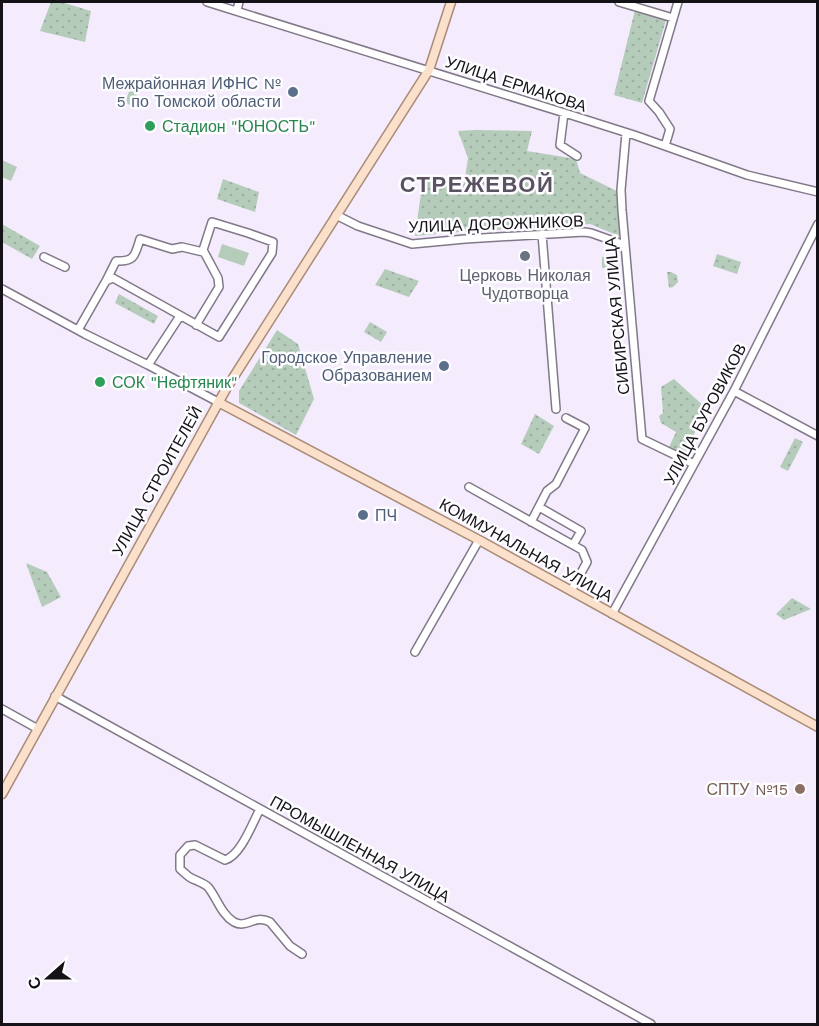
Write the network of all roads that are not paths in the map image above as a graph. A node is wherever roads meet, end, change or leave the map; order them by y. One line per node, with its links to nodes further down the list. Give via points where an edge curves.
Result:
1 (207, 2): 6 (street, УЛИЦА ЕРМАКОВА)
2 (239, 2): 6 (street)
3 (451, 2): 8 (main road, УЛИЦА СТРОИТЕЛЕЙ)
4 (619, 2): 7 (street)
5 (678, 2): 7 (street)
6 (237, 10): 8 (street, УЛИЦА ЕРМАКОВА)
7 (673, 18): 11 (street, via 649,101 670,129)
8 (429, 70): 9 (street, УЛИЦА ЕРМАКОВА); 14 (main road, УЛИЦА СТРОИТЕЛЕЙ)
9 (564, 113): 10 (street, УЛИЦА ЕРМАКОВА); 12 (street, via 560,145)
10 (626, 133): 11 (street, УЛИЦА ЕРМАКОВА); 17 (street, СИБИРСКАЯ УЛИЦА, via 621,190)
11 (665, 146): 13 (street, УЛИЦА ЕРМАКОВА, via 747,175)
12 (576, 156)
13 (818, 192)
14 (336, 215): 16 (street, УЛИЦА ДОРОЖНИКОВ, via 412,244); 28 (main road, УЛИЦА СТРОИТЕЛЕЙ)
15 (818, 224): 27 (street, УЛИЦА БУРОВИКОВ)
16 (542, 234): 17 (street, УЛИЦА ДОРОЖНИКОВ, via 584,232); 29 (street)
17 (624, 245): 32 (street, СИБИРСКАЯ УЛИЦА, via 642,438)
18 (203, 252): 21 (street, via 172,249 140,239 134,257 116,261); 24 (street, via 219,287); 24 (street, via 212,222 273,242 272,253 220,341)
19 (44, 257): 20 (street)
20 (65, 267)
21 (106, 281): 23 (street, via 113,278); 25 (street)
22 (2, 289): 25 (street)
23 (180, 316): 24 (street); 26 (street)
24 (196, 325)
25 (78, 330): 26 (street)
26 (148, 365): 28 (street)
27 (734, 391): 31 (street); 32 (street, УЛИЦА БУРОВИКОВ)
28 (219, 402): 36 (main road, КОММУНАЛЬНАЯ УЛИЦА); 41 (main road, УЛИЦА СТРОИТЕЛЕЙ)
29 (556, 409)
30 (566, 418): 34 (street, via 585,428 556,484 547,491)
31 (818, 436)
32 (694, 464): 39 (street, УЛИЦА БУРОВИКОВ)
33 (469, 487): 35 (street)
34 (539, 507): 35 (street); 37 (street, via 581,531)
35 (531, 522): 37 (street)
36 (479, 540): 38 (main road, КОММУНАЛЬНАЯ УЛИЦА); 40 (street)
37 (573, 545): 38 (street, via 582,550 587,562)
38 (571, 591): 39 (main road, КОММУНАЛЬНАЯ УЛИЦА)
39 (612, 614): 43 (main road, КОММУНАЛЬНАЯ УЛИЦА)
40 (415, 652)
41 (56, 696): 44 (main road, УЛИЦА СТРОИТЕЛЕЙ); 46 (street, ПРОМЫШЛЕННАЯ УЛИЦА)
42 (2, 709): 44 (street)
43 (818, 727)
44 (38, 729): 45 (main road, УЛИЦА СТРОИТЕЛЕЙ)
45 (2, 794)
46 (260, 809): 47 (street, via 232,858 225,860 195,845 188,846 180,855 180,869 207,886 234,922 267,920); 48 (street, ПРОМЫШЛЕННАЯ УЛИЦА)
47 (302, 954)
48 (651, 1024)

